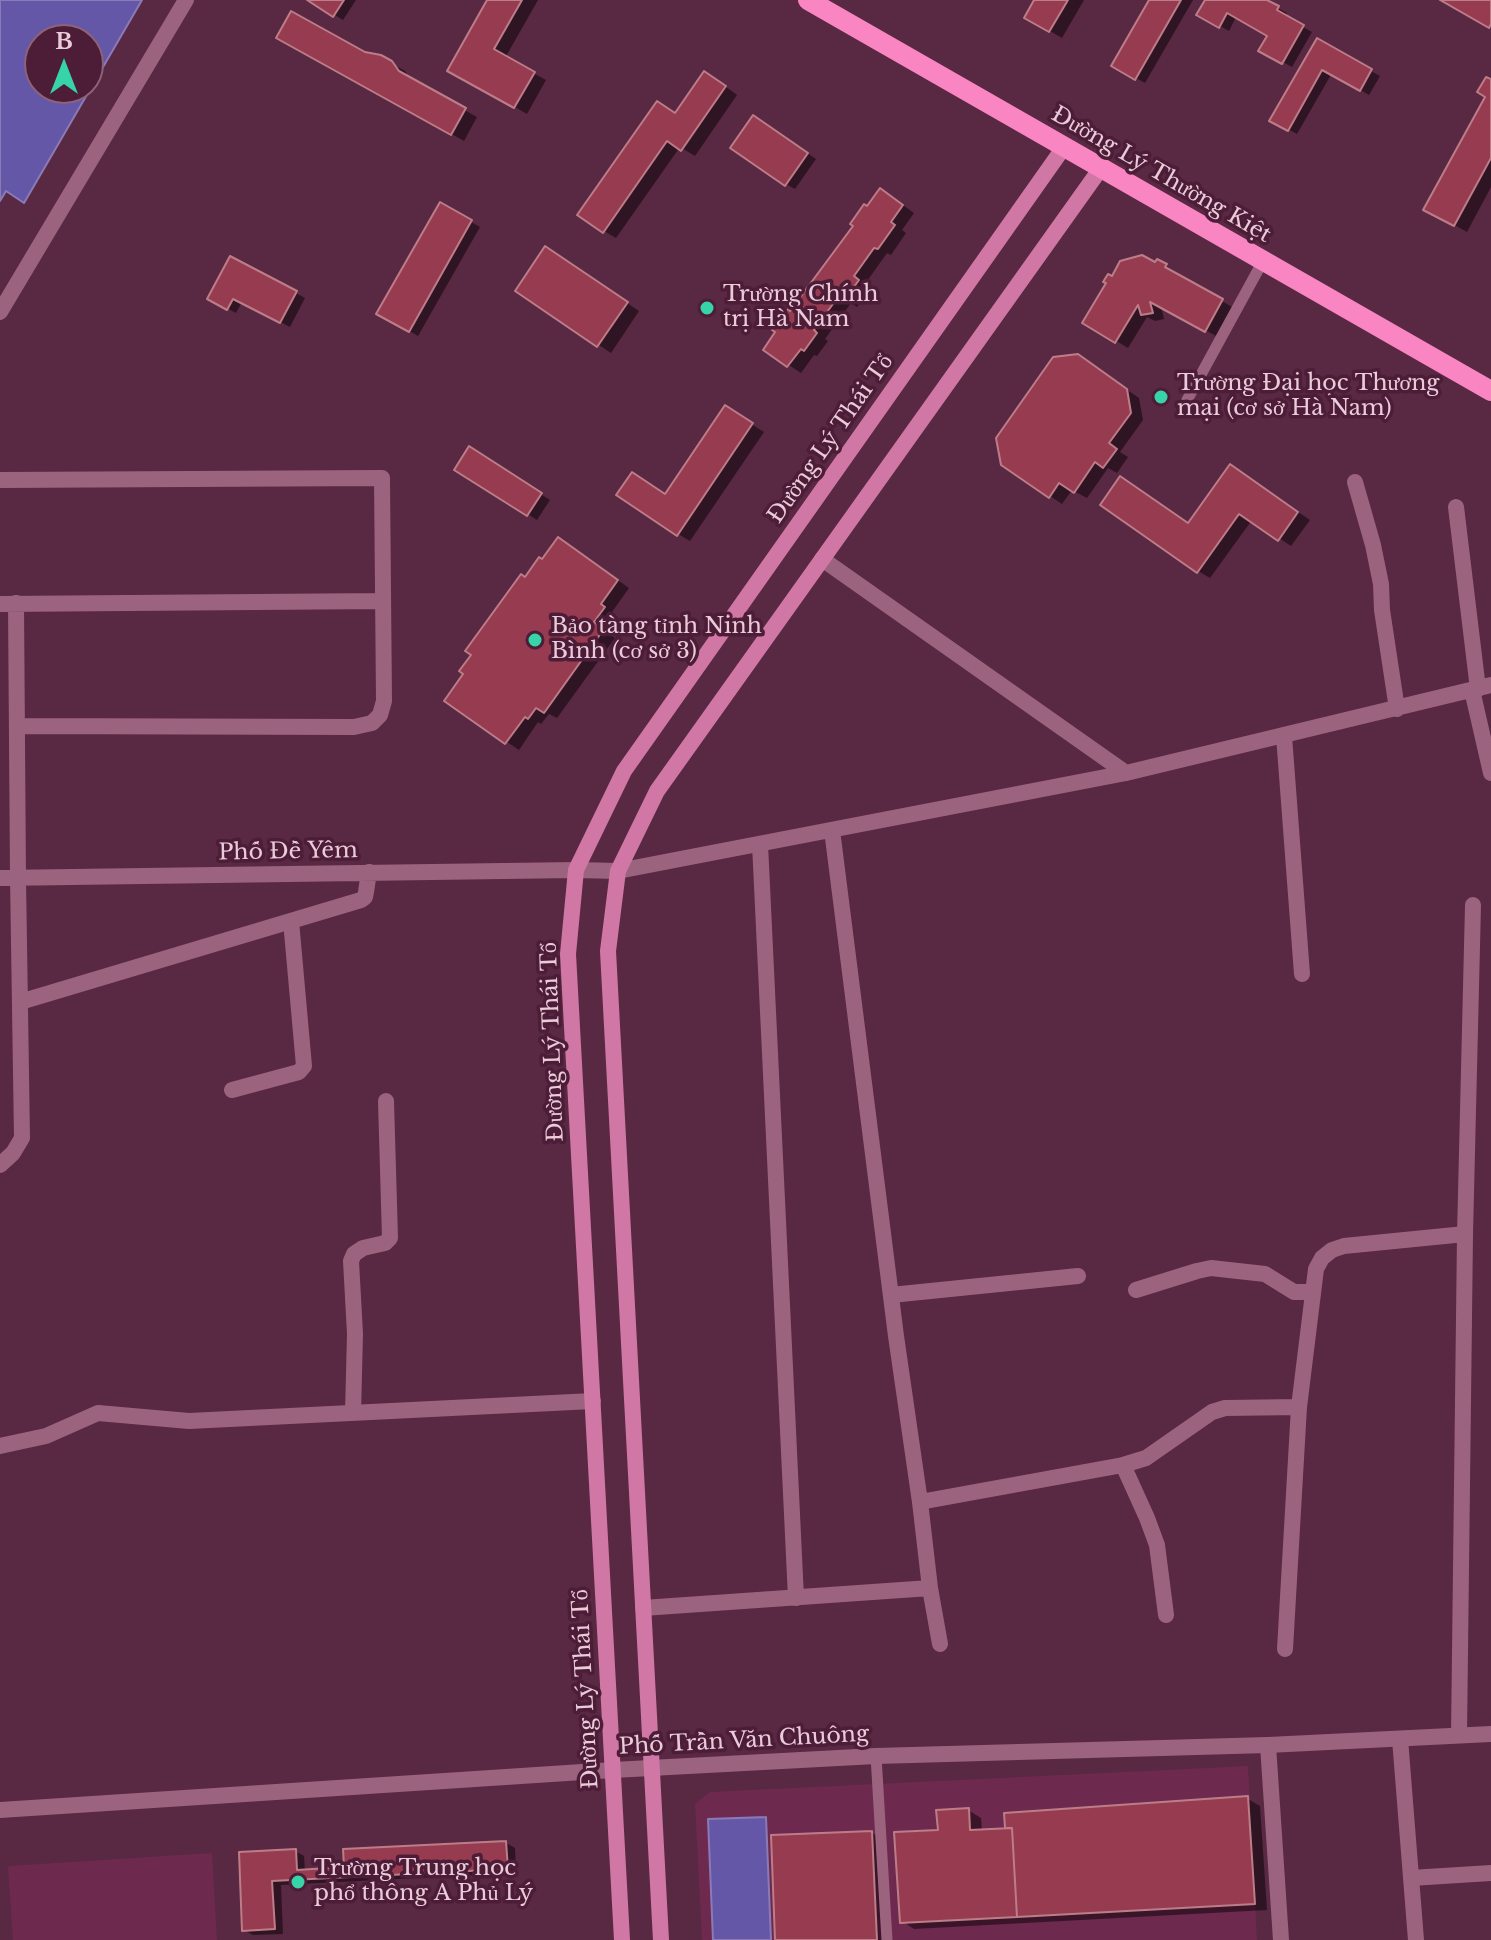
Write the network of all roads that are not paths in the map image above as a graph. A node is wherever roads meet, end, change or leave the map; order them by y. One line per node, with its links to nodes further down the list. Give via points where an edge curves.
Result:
1 (186, 0): 6 (street)
2 (808, 0): 3 (main road, Đường Lý Thường Kiệt)
3 (1064, 147): 4 (main road, Đường Lý Thường Kiệt); 23 (main road, Đường Lý Thái Tổ, via 624,771)
4 (1101, 168): 5 (main road, Đường Lý Thường Kiệt); 12 (main road)
5 (1263, 261): 7 (main road, Đường Lý Thường Kiệt); 8 (lane)
6 (0, 312)
7 (1491, 391)
8 (1186, 402)
9 (0, 480): 13 (street, via 382,478)
10 (1355, 482): 16 (street, via 1381,584)
11 (1456, 507): 15 (street)
12 (822, 559): 19 (street); 24 (main road, via 657,791)
13 (383, 601): 14 (street); 17 (street, via 384,701 372,723)
14 (8, 604): 17 (street)
15 (1480, 688): 16 (street, Phố Đề Yêm); 20 (street)
16 (1397, 709): 18 (street, Phố Đề Yêm)
17 (17, 726): 27 (street)
18 (1284, 736): 19 (street, Phố Đề Yêm); 30 (street)
19 (1126, 773): 21 (street, Phố Đề Yêm)
20 (1491, 773)
21 (832, 830): 22 (street, Phố Đề Yêm); 39 (street)
22 (760, 844): 24 (street, Phố Đề Yêm); 47 (street)
23 (576, 870): 24 (street, Phố Đề Yêm); 25 (street, Phố Đề Yêm); 40 (main road, Đường Lý Thái Tổ, via 568,954)
24 (618, 871): 48 (main road, via 608,951)
25 (369, 872): 27 (street, Phố Đề Yêm); 29 (street, via 361,900)
26 (0, 878): 27 (street, Phố Đề Yêm)
27 (18, 878): 31 (street)
28 (1473, 905): 35 (street)
29 (291, 921): 31 (street); 32 (street, via 304,1066 299,1072)
30 (1302, 974)
31 (20, 1002): 34 (street, via 22,1138)
32 (232, 1090)
33 (386, 1101): 42 (street, via 390,1238 363,1248 351,1261)
34 (0, 1165)
35 (1465, 1234): 38 (street, via 1332,1250 1316,1269); 53 (street)
36 (1078, 1276): 39 (street)
37 (1136, 1290): 38 (street, via 1211,1268 1265,1274 1294,1292)
38 (1313, 1292): 41 (street)
39 (891, 1295): 45 (street)
40 (593, 1401): 42 (street); 58 (main road, Đường Lý Thái Tổ)
41 (1299, 1407): 44 (street, via 1212,1412 1146,1458); 51 (street)
42 (353, 1413): 43 (street, via 189,1421 98,1413 46,1436)
43 (0, 1446)
44 (1123, 1465): 45 (street); 49 (street, via 1157,1545)
45 (920, 1502): 46 (street)
46 (930, 1588): 47 (street); 50 (street)
47 (796, 1598): 48 (street)
48 (643, 1608): 57 (main road)
49 (1166, 1615)
50 (940, 1644)
51 (1285, 1649)
52 (1491, 1734): 53 (street, Phố Trần Văn Chuông)
53 (1459, 1735): 54 (street, Phố Trần Văn Chuông)
54 (1400, 1739): 55 (street, Phố Trần Văn Chuông); 61 (street)
55 (1268, 1745): 56 (street, Phố Trần Văn Chuông); 65 (street)
56 (876, 1756): 57 (street, Phố Trần Văn Chuông); 64 (lane)
57 (652, 1768): 58 (street, Phố Trần Văn Chuông); 63 (main road)
58 (613, 1770): 59 (street, Phố Trần Văn Chuông); 62 (main road, Đường Lý Thái Tổ)
59 (0, 1810)
60 (1491, 1873): 61 (street)
61 (1411, 1878): 66 (street)
62 (622, 1940)
63 (661, 1940)
64 (887, 1940)
65 (1281, 1940)
66 (1416, 1940)

